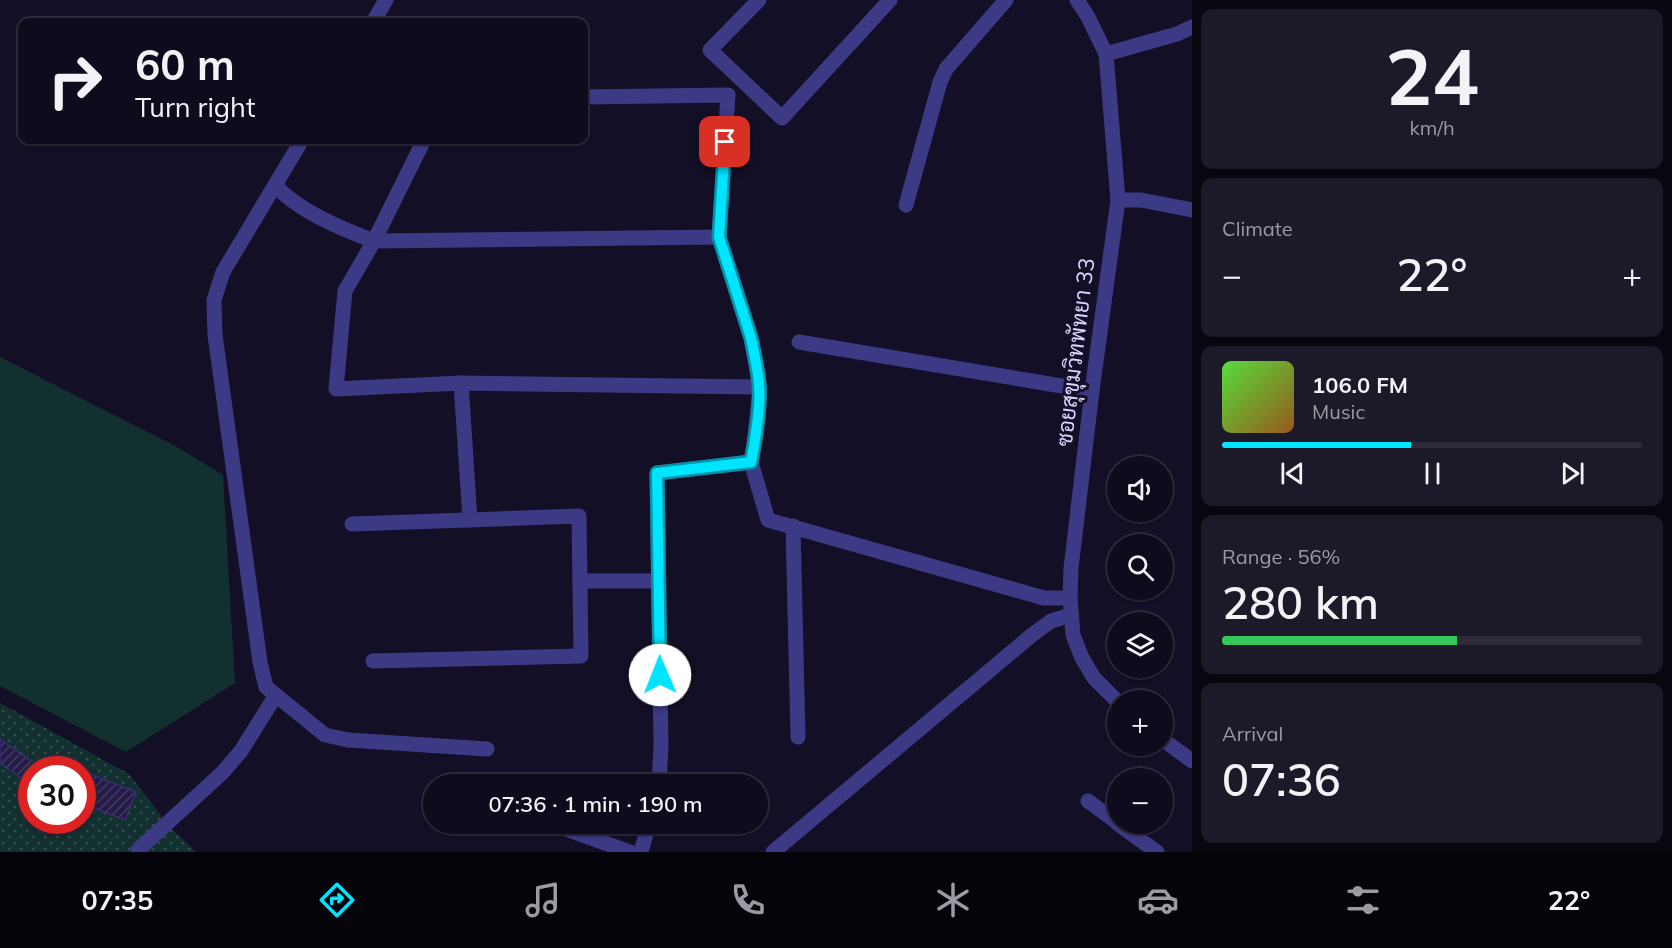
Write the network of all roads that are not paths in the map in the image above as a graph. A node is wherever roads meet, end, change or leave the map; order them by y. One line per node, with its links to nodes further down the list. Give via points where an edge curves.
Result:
1 (386, 0): 6 (street)
2 (759, 0): 3 (street, via 710,50 782,118)
3 (890, 0)
4 (1006, 0): 14 (street, via 946,69)
5 (1077, 0): 8 (street, ซอยสุขุมวิทพัทยา 33)
6 (375, 18)
7 (1192, 27): 8 (street)
8 (1106, 54): 13 (street, ซอยสุขุมวิทพัทยา 33)
9 (588, 97): 16 (street, via 728,95)
10 (300, 144): 12 (street)
11 (422, 144): 17 (street)
12 (275, 185): 17 (street, via 287,198); 32 (street, via 223,272 214,300 260,662 266,687)
13 (1118, 200): 15 (street, via 1141,200); 21 (street, ซอยสุขุมวิทพัทยา 33)
14 (906, 205)
15 (1192, 210)
16 (719, 237): 17 (street); 20 (street, via 751,338)
17 (374, 241): 19 (street, via 345,291 336,389)
18 (799, 342): 21 (street)
19 (461, 383): 20 (street); 23 (street)
20 (760, 387): 22 (street)
21 (1092, 391): 28 (street, ซอยสุขุมวิทพัทยา 33)
22 (751, 462): 25 (street, via 768,520); 27 (street, via 657,473)
23 (470, 520): 24 (street); 26 (street, via 579,516)
24 (352, 524)
25 (793, 526): 28 (street, via 1044,598); 33 (street)
26 (580, 581): 27 (street); 30 (street, via 581,656)
27 (658, 581): 37 (street)
28 (1070, 597): 29 (street, ซอยสุขุมวิทพัทยา 33)
29 (1071, 615): 31 (street, ซอยสุขุมวิทพัทยา 33, via 1073,635 1082,658); 46 (street, via 1051,621 1032,635)
30 (373, 661)
31 (1107, 691)
32 (276, 695): 35 (street, via 325,735 348,740); 43 (street, via 241,751)
33 (798, 737)
34 (1173, 747): 36 (street)
35 (487, 749)
36 (1192, 761)
37 (659, 774)
38 (1088, 801): 39 (street)
39 (1107, 815)
40 (580, 834): 44 (street)
41 (646, 834): 45 (street)
42 (1133, 834): 47 (street)
43 (138, 850)
44 (630, 852)
45 (641, 852)
46 (773, 852)
47 (1157, 852)

